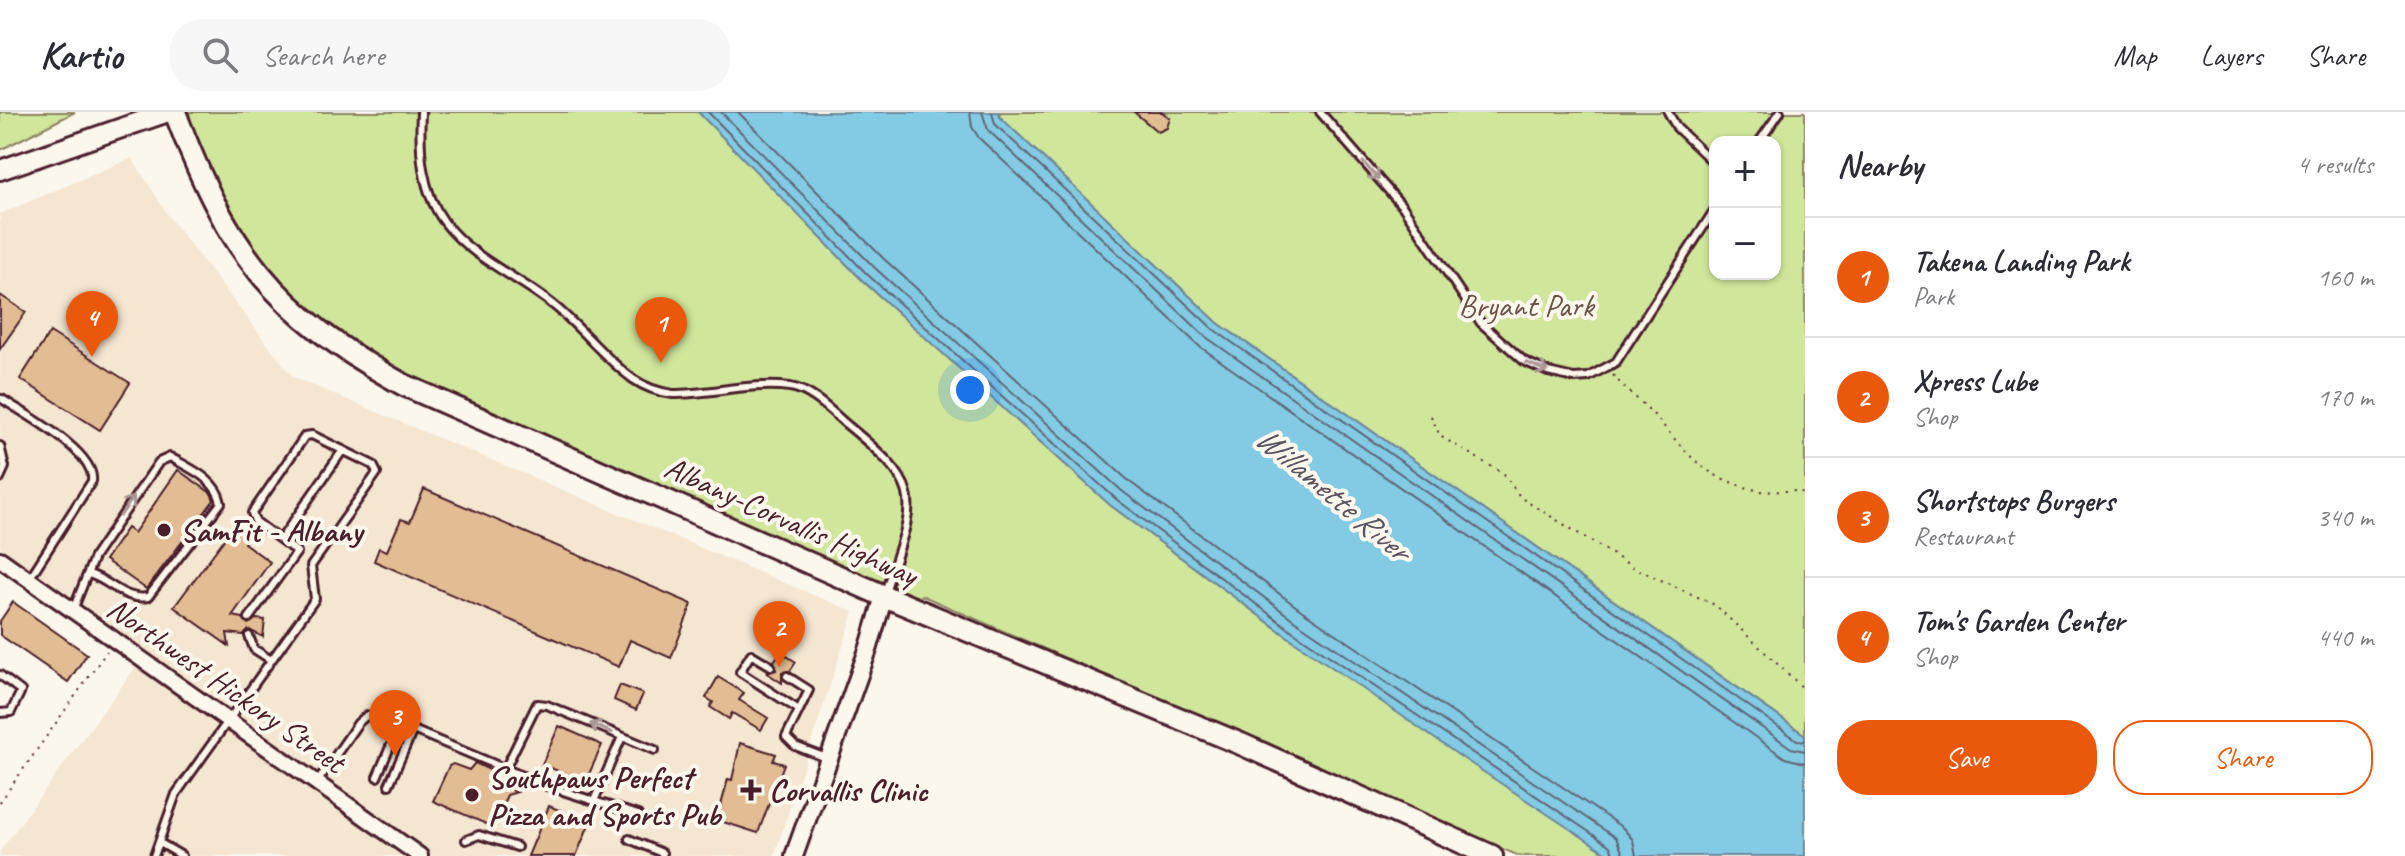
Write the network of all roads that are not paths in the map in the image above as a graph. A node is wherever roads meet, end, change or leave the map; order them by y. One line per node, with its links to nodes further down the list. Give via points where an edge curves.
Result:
1 (168, 112): 9 (main road)
2 (175, 112): 21 (highway, Albany-Corvallis Highway, via 200,176 236,244 281,297 332,341 404,385)
3 (421, 112): 21 (lane, via 423,174 445,224 558,309 633,379 673,394 799,389 895,468 907,485 909,506)
4 (1320, 112): 10 (lane, one-way to 10, via 1403,207 1481,323 1524,361 1574,378 1609,367 1628,345)
5 (1668, 112): 8 (lane)
6 (1780, 112): 7 (lane)
7 (1763, 136)
8 (1709, 158)
9 (0, 170)
10 (1709, 218)
11 (2, 399): 20 (lane, via 60,438 94,471)
12 (0, 446): 14 (lane, via 5,467)
13 (343, 450): 15 (lane); 15 (lane, via 305,436 269,487 252,513); 18 (lane, via 373,465 377,473)
14 (0, 478)
15 (281, 539): 16 (lane)
16 (297, 552): 18 (lane); 23 (lane)
17 (0, 559): 20 (street, Northwest Hickory Street)
18 (311, 566): 25 (lane, via 315,599)
19 (89, 574): 19 (lane, one-way to 19, via 108,534 159,462 170,457 220,493 221,503 148,597 124,595); 22 (lane)
20 (29, 579): 22 (street, Northwest Hickory Street)
21 (884, 596): 36 (main road); 52 (highway, Albany-Corvallis Highway, via 1241,744)
22 (73, 610): 31 (street, Northwest Hickory Street)
23 (249, 618)
24 (249, 636): 25 (lane, via 254,649)
25 (271, 660): 31 (lane)
26 (771, 666): 29 (lane, via 751,654 740,672)
27 (0, 675): 30 (lane, via 21,691 11,712)
28 (787, 676): 29 (lane, via 809,690)
29 (799, 710): 36 (lane, via 786,737)
30 (0, 713)
31 (228, 720): 39 (street, Northwest Hickory Street); 45 (lane, via 176,794)
32 (400, 724): 33 (lane); 38 (lane); 39 (lane, via 375,714 366,716)
33 (413, 730): 37 (lane); 40 (lane)
34 (622, 737): 35 (lane); 37 (lane, one-way to 37, via 537,704); 41 (lane)
35 (655, 750)
36 (829, 759): 51 (main road)
37 (505, 769): 41 (lane)
38 (377, 777)
39 (316, 783): 50 (street, Northwest Hickory Street)
40 (389, 785)
41 (594, 801): 42 (lane)
42 (638, 815)
43 (629, 839): 47 (lane)
44 (466, 840): 46 (lane, via 479,835)
45 (160, 843): 48 (lane); 49 (lane)
46 (517, 847)
47 (662, 853)
48 (154, 856)
49 (182, 856)
50 (420, 856)
51 (794, 856)
52 (1492, 856)

